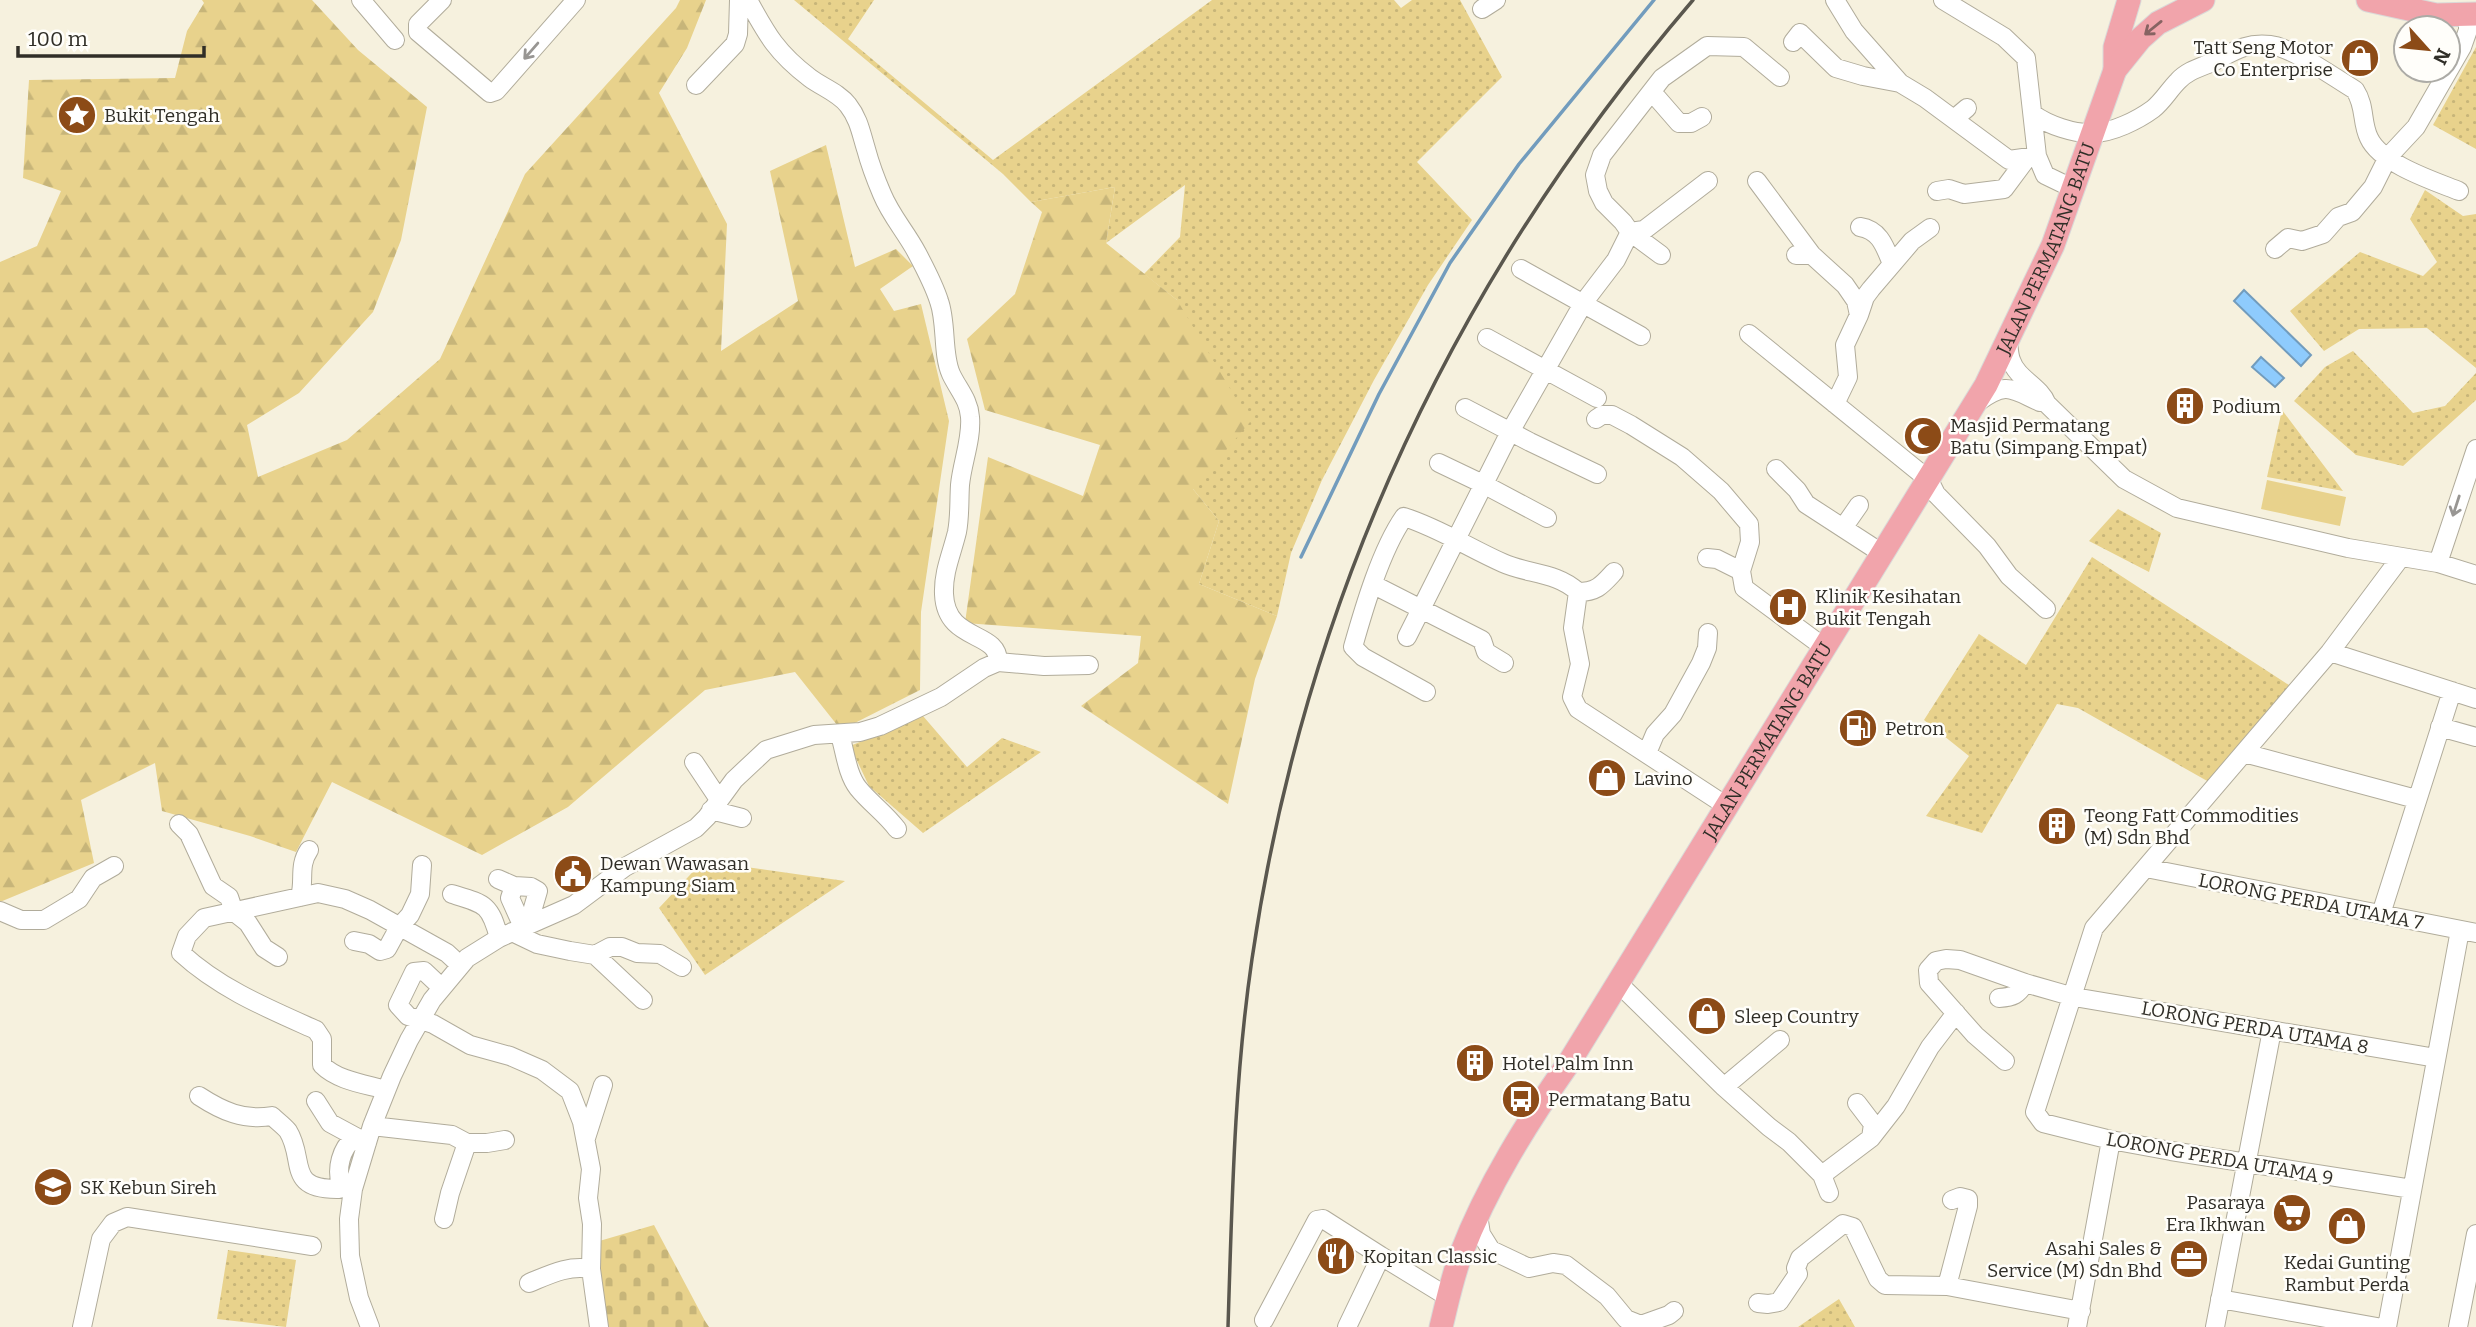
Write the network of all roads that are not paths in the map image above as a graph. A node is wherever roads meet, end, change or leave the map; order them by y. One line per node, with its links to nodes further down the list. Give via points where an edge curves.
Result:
1 (361, 0): 12 (street)
2 (442, 0): 3 (street, one-way to 2, via 490,93 418,32 418,24)
3 (576, 0)
4 (739, 0): 17 (street, via 735,44)
5 (748, 0): 77 (street, via 768,37 786,57 852,111 892,216 917,253 939,301 950,373 970,416 944,601 957,626 997,650)
6 (1835, 0): 16 (street, via 1854,31)
7 (1943, 0): 19 (street, via 1977,18 2026,58)
8 (2129, 0): 14 (main road, JALAN PERMATANG BATU, via 2115,47)
9 (2203, 0): 14 (main road, JALAN PERMATANG BATU, one-way to 14, via 2158,23)
10 (2368, 0): 11 (main road, via 2419,12)
11 (2472, 15): 23 (street, via 2462,47 2416,127)
12 (395, 40)
13 (1793, 43): 16 (street, via 1800,33 1836,68)
14 (2115, 70): 21 (main road, JALAN PERMATANG BATU)
15 (1780, 77): 18 (street, via 1744,47 1707,46 1662,78)
16 (1900, 83): 22 (street, via 1960,113 2009,160)
17 (696, 85)
18 (1652, 92): 20 (street, via 1678,123); 31 (street, via 1602,155 1595,175 1604,203)
19 (2033, 114): 21 (street, via 2048,124); 22 (street)
20 (1702, 117)
21 (2093, 133): 23 (street, via 2116,128 2151,110 2177,81 2201,65 2236,48 2269,44 2285,48 2355,90 2362,100 2367,136); 26 (main road, JALAN PERMATANG BATU)
22 (2032, 157): 26 (street, via 2045,175); 27 (street, via 2004,189 1964,194)
23 (2388, 158): 28 (street, via 2418,176); 32 (street, via 2373,187 2351,212 2338,217 2323,234 2302,240 2288,238)
24 (1708, 181): 31 (street, via 1644,230)
25 (1757, 181): 37 (street, via 1786,218 1804,255 1845,285)
26 (2074, 189): 41 (main road, JALAN PERMATANG BATU)
27 (1937, 191)
28 (2459, 191)
29 (1860, 227): 34 (street, via 1871,229)
30 (1930, 228): 34 (street)
31 (1630, 232): 33 (street); 36 (street, via 1616,260)
32 (2275, 249)
33 (1661, 255)
34 (1892, 264): 37 (street, via 1866,297)
35 (1521, 269): 36 (street)
36 (1584, 302): 39 (street); 42 (street)
37 (1859, 315): 44 (street, via 1845,345 1848,377)
38 (1749, 334): 44 (street)
39 (1642, 336)
40 (1488, 338): 42 (street)
41 (2008, 343): 45 (street, via 2015,368); 46 (main road, JALAN PERMATANG BATU)
42 (1545, 371): 43 (street); 49 (street)
43 (1597, 398)
44 (1835, 404): 54 (street)
45 (2047, 404): 46 (street, via 2004,387); 60 (street, via 2124,479 2177,508)
46 (1974, 405): 54 (main road, JALAN PERMATANG BATU)
47 (1465, 408): 49 (street)
48 (1596, 419): 65 (street, via 1612,415 1631,425 1682,457 1721,491 1749,524 1750,542)
49 (1510, 432): 53 (street); 55 (street)
50 (2476, 449): 64 (street, one-way to 64)
51 (1439, 463): 55 (street)
52 (1776, 469): 58 (street, via 1806,504)
53 (1597, 474)
54 (1929, 480): 61 (main road, JALAN PERMATANG BATU); 72 (street, via 1936,494 1987,546 2009,576)
55 (1483, 484): 57 (street); 59 (street)
56 (1858, 505): 58 (street)
57 (1547, 518)
58 (1843, 528): 61 (street)
59 (1456, 539): 69 (street, via 1404,517); 70 (street, via 1506,564 1569,584); 71 (street)
60 (2348, 548): 62 (street); 68 (street, via 2373,562)
61 (1883, 554): 75 (main road, JALAN PERMATANG BATU)
62 (2401, 557): 64 (street); 68 (street)
63 (1707, 558): 65 (street)
64 (2438, 563): 67 (street)
65 (1741, 571): 75 (street, via 1744,588)
66 (1614, 572): 70 (street, via 1591,592)
67 (2476, 575)
68 (2384, 580): 76 (street)
69 (1374, 585): 71 (street); 81 (street, via 1353,647)
70 (1578, 592): 86 (street, via 1573,628 1580,664 1572,697 1578,709)
71 (1421, 609): 74 (street); 78 (street, via 1482,640 1486,652)
72 (2046, 609)
73 (1708, 633): 86 (street, via 1701,663)
74 (1407, 637)
75 (1825, 649): 91 (main road, JALAN PERMATANG BATU)
76 (2330, 652): 80 (street); 87 (street)
77 (998, 662): 79 (street); 84 (street, via 910,714)
78 (1504, 663)
79 (1089, 665)
80 (2452, 691): 82 (street); 83 (street)
81 (1426, 692)
82 (2476, 699)
83 (2440, 727): 85 (street); 89 (street)
84 (840, 734): 90 (street, via 814,735 766,750 745,767); 94 (street, via 853,781)
85 (2476, 737)
86 (1647, 753): 91 (street)
87 (2245, 753): 89 (street); 98 (street)
88 (694, 762): 90 (street)
89 (2416, 799): 104 (street)
90 (715, 804): 92 (street); 106 (street, via 696,828 625,867 574,905)
91 (1725, 806): 113 (main road, JALAN PERMATANG BATU)
92 (742, 818)
93 (179, 824): 103 (street, via 189,834 213,886 229,897)
94 (897, 829)
95 (309, 850): 101 (street, via 301,864)
96 (422, 865): 105 (street, via 419,894)
97 (114, 866): 102 (street, via 93,878 79,899 44,920 21,920)
98 (2146, 868): 104 (street, LORONG PERDA UTAMA 7); 116 (street, via 2094,928)
99 (506, 883): 106 (street)
100 (452, 894): 106 (street, via 477,902)
101 (300, 897): 103 (street); 105 (street, via 318,893 345,899)
102 (0, 911)
103 (234, 912): 110 (street, via 248,923 264,948); 127 (street, via 204,918 187,936 181,953 239,995 316,1030 322,1039 322,1065 328,1071)
104 (2381, 914): 107 (street, LORONG PERDA UTAMA 7)
105 (399, 927): 108 (street, via 387,949 380,951); 111 (street)
106 (517, 929): 109 (street, via 548,947); 111 (street)
107 (2468, 932): 123 (street)
108 (354, 941)
109 (595, 955): 112 (street, via 622,947 660,954); 118 (street)
110 (278, 957)
111 (460, 965): 115 (street)
112 (682, 967)
113 (1617, 982): 126 (street); 143 (main road, JALAN PERMATANG BATU, via 1516,1144)
114 (2025, 983): 116 (street, LORONG PERDA UTAMA 8); 117 (street, via 2019,994); 119 (street, LORONG PERDA UTAMA 8, via 1959,960 1936,961 1928,970 1929,983)
115 (441, 987): 120 (street); 120 (street, via 424,971 414,972 408,981 398,1005 408,1016)
116 (2074, 997): 121 (street, LORONG PERDA UTAMA 8); 135 (street, LORONG PERDA UTAMA 9, via 2035,1112 2043,1123)
117 (1999, 998)
118 (643, 1000)
119 (1956, 1013): 124 (street); 133 (street)
120 (421, 1018): 127 (street); 132 (street, via 470,1045 523,1062 560,1082 570,1091)
121 (2272, 1030): 123 (street, LORONG PERDA UTAMA 8); 137 (street)
122 (1780, 1040): 126 (street)
123 (2436, 1058): 140 (street)
124 (2005, 1061)
125 (603, 1085): 132 (street)
126 (1724, 1087): 138 (street)
127 (386, 1090): 131 (street)
128 (199, 1096): 139 (street, via 239,1116 272,1116 287,1130 305,1180 320,1188)
129 (316, 1101): 131 (street, via 330,1123)
130 (1857, 1103): 133 (street, via 1873,1124)
131 (364, 1136): 136 (street, via 452,1135); 139 (street)
132 (586, 1138): 148 (street)
133 (1871, 1138): 138 (street)
134 (505, 1140): 136 (street)
135 (2111, 1140): 137 (street, LORONG PERDA UTAMA 9); 155 (street)
136 (467, 1143): 144 (street)
137 (2246, 1164): 140 (street, LORONG PERDA UTAMA 9); 152 (street)
138 (1822, 1175): 141 (street)
139 (347, 1187): 158 (street, via 350,1256)
140 (2412, 1189): 164 (street)
141 (1829, 1193)
142 (1952, 1200): 150 (street, via 1968,1199 1968,1206)
143 (1478, 1215): 151 (main road, JALAN PERMATANG BATU); 154 (street, via 1481,1234 1491,1250 1529,1268 1566,1265 1607,1296 1626,1319 1641,1325)
144 (444, 1219)
145 (2476, 1234): 165 (street)
146 (312, 1246): 157 (street, via 127,1217 113,1223 101,1239)
147 (1381, 1256): 151 (street); 156 (street, via 1323,1219 1317,1220); 160 (street)
148 (591, 1269): 149 (street, via 576,1266); 159 (street)
149 (529, 1283)
150 (1947, 1286): 153 (street, via 1885,1285 1853,1227 1843,1224 1800,1258 1798,1275 1779,1302); 155 (street)
151 (1448, 1297): 161 (main road, JALAN PERMATANG BATU)
152 (2220, 1299): 162 (street); 163 (street)
153 (1758, 1303)
154 (1674, 1311)
155 (2079, 1319)
156 (1264, 1320)
157 (82, 1327)
158 (370, 1327)
159 (599, 1327)
160 (1347, 1327)
161 (1441, 1327)
162 (2215, 1327)
163 (2377, 1327)
164 (2387, 1327)
165 (2458, 1327)

